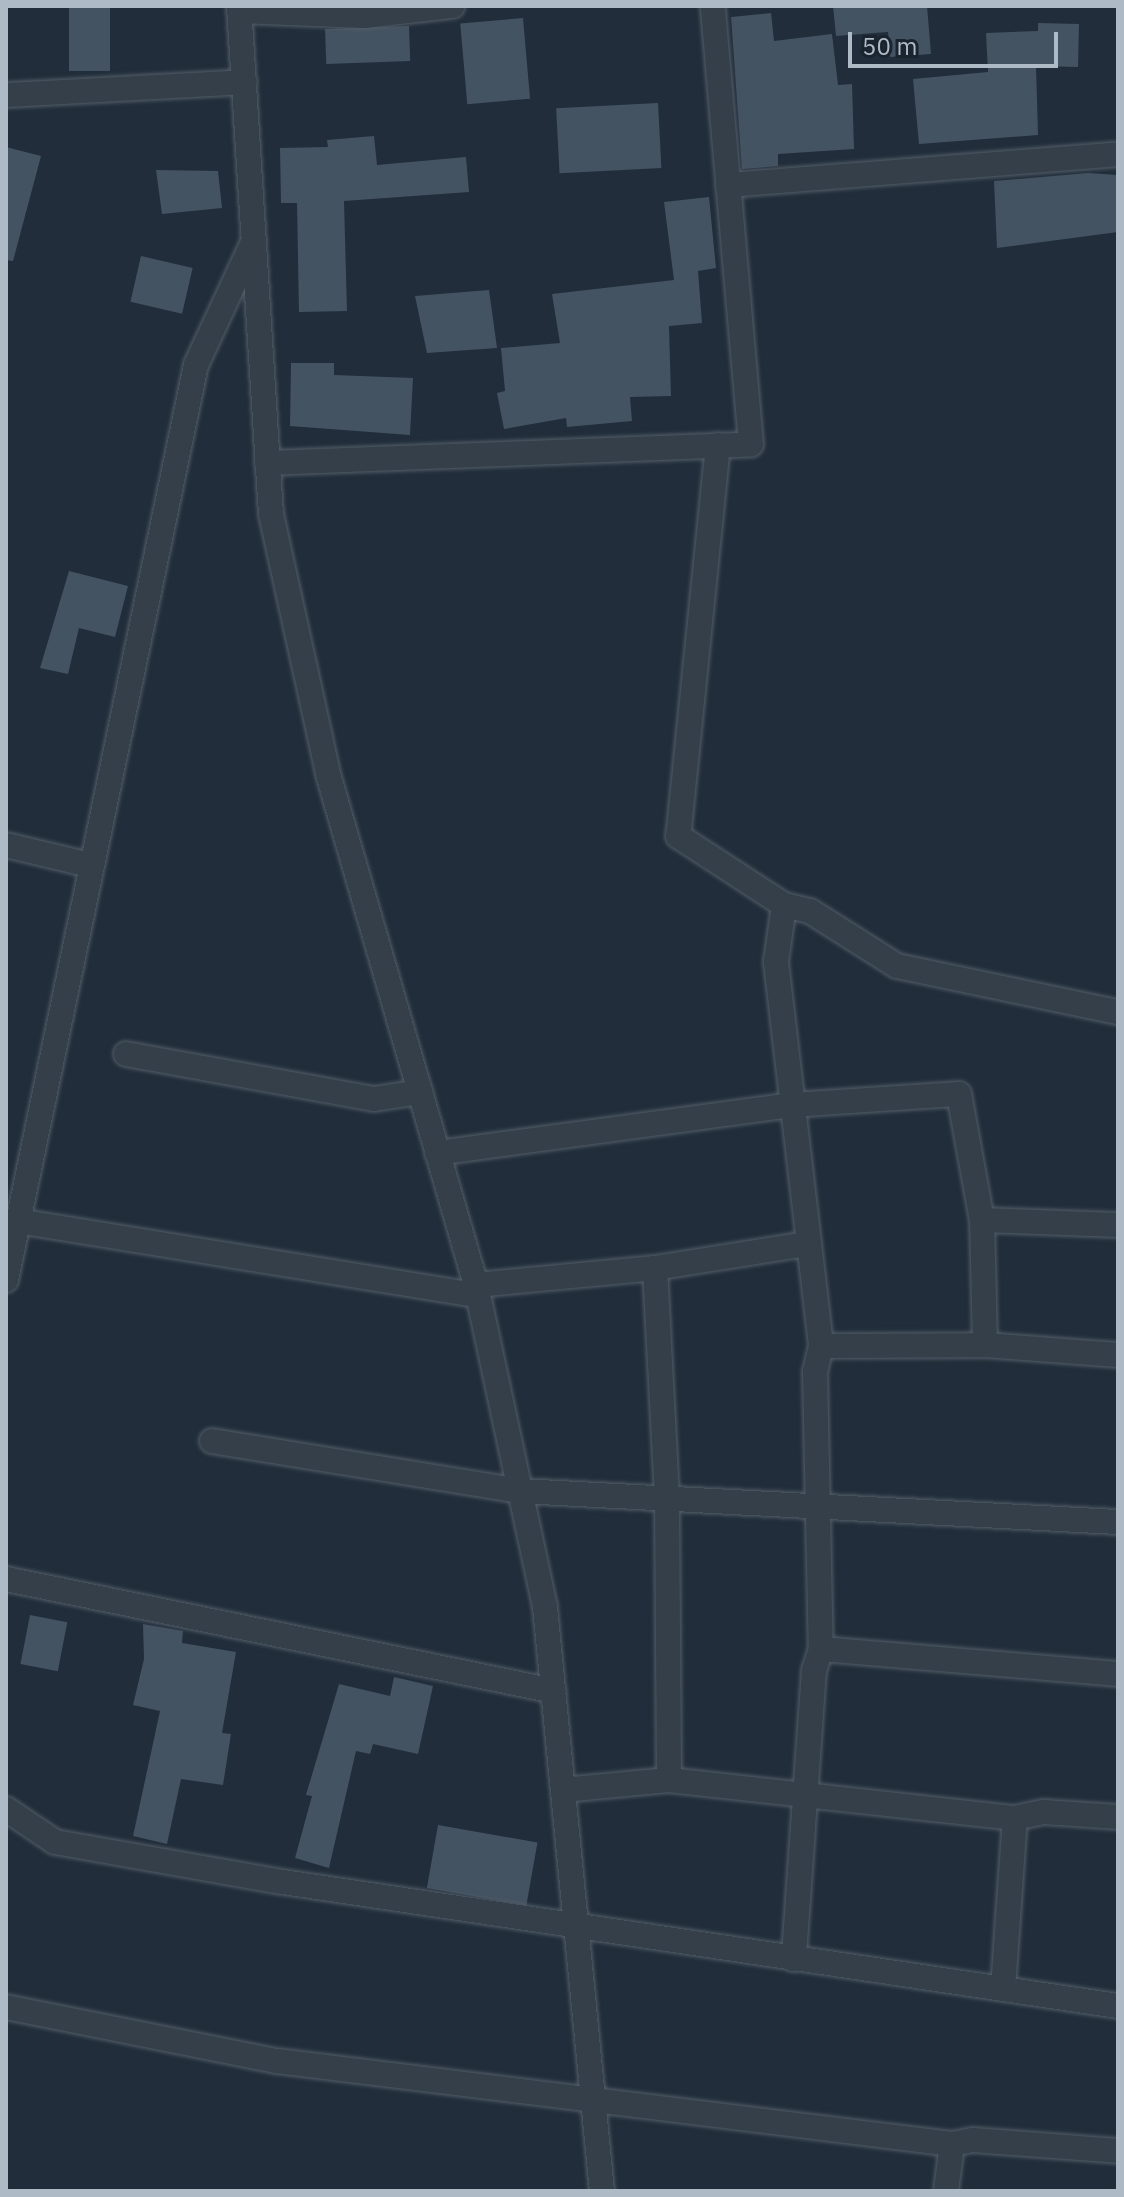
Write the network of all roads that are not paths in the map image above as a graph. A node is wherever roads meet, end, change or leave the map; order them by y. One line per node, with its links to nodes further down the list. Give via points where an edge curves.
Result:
1 (452, 6): 3 (street, via 364,16)
2 (713, 6): 7 (street)
3 (240, 8): 4 (street)
4 (245, 82): 5 (street); 8 (street)
5 (6, 95)
6 (1118, 154): 7 (street)
7 (728, 185): 9 (street, via 751,444)
8 (254, 240): 10 (street); 12 (street, via 196,365)
9 (718, 445): 10 (street); 13 (street, via 678,836)
10 (267, 463): 16 (street, via 271,514 328,774)
11 (6, 845): 12 (street)
12 (90, 865): 20 (street)
13 (784, 905): 14 (street, via 810,911 897,966); 17 (street, via 776,962)
14 (1118, 1012)
15 (126, 1054): 16 (street, via 374,1099)
16 (420, 1092): 18 (street)
17 (792, 1105): 18 (street); 19 (street, via 959,1094); 22 (street)
18 (437, 1153): 25 (street)
19 (982, 1220): 21 (street); 26 (street)
20 (18, 1221): 24 (street); 25 (street)
21 (1118, 1225)
22 (807, 1244): 23 (street); 27 (street)
23 (655, 1268): 25 (street); 31 (street)
24 (6, 1280)
25 (476, 1290): 30 (street)
26 (985, 1345): 27 (street); 28 (street)
27 (821, 1346): 32 (street, via 815,1372)
28 (1118, 1355)
29 (212, 1441): 30 (street)
30 (520, 1491): 31 (street); 37 (street, via 545,1607)
31 (667, 1495): 32 (street); 38 (street)
32 (818, 1503): 33 (street); 35 (street)
33 (1118, 1522)
34 (6, 1579): 37 (street)
35 (821, 1649): 36 (street); 40 (street)
36 (1118, 1674)
37 (554, 1691): 39 (street)
38 (669, 1780): 39 (street); 40 (street)
39 (563, 1790): 44 (street)
40 (804, 1796): 43 (street); 45 (street)
41 (6, 1809): 44 (street, via 55,1842)
42 (1118, 1817): 43 (street, via 1044,1812)
43 (1015, 1818): 46 (street)
44 (576, 1927): 45 (street); 49 (street)
45 (794, 1959): 46 (street)
46 (1003, 1989): 47 (street)
47 (1118, 2006)
48 (6, 2007): 49 (street, via 277,2061)
49 (593, 2100): 50 (street); 52 (street)
50 (952, 2144): 51 (street, via 973,2140); 53 (street)
51 (1118, 2151)
52 (602, 2191)
53 (946, 2191)

